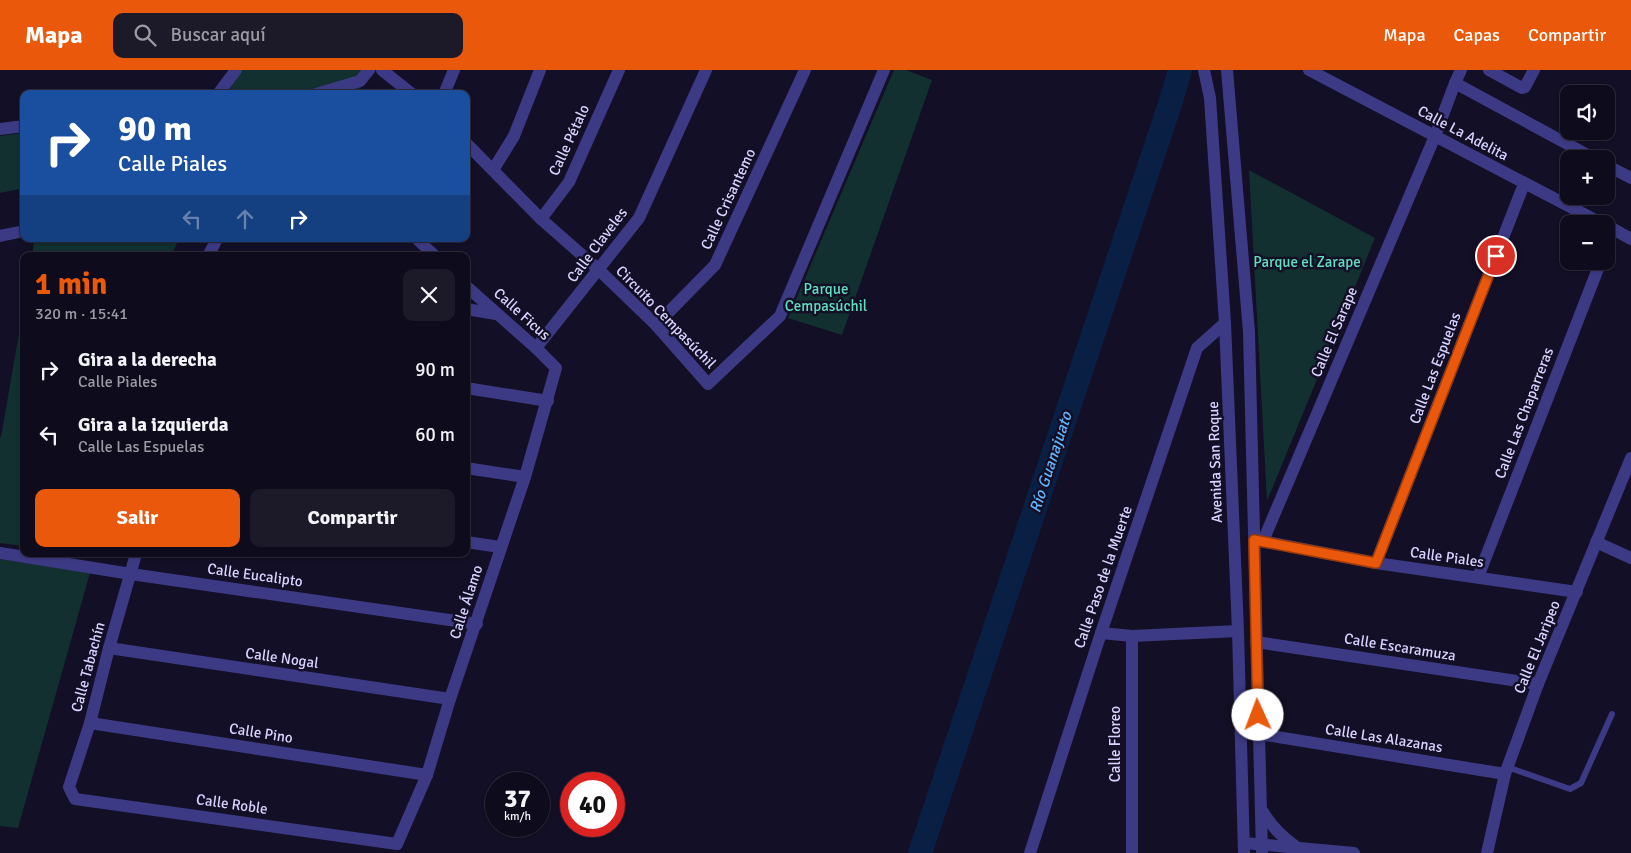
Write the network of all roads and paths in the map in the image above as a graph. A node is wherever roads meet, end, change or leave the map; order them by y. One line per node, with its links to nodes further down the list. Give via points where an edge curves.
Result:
1 (236, 70): 18 (street)
2 (368, 70): 19 (street, via 360,81)
3 (382, 70): 20 (street)
4 (454, 70): 21 (street)
5 (540, 70): 27 (street, via 514,136)
6 (619, 70): 32 (street, Calle Pétalo, via 569,182)
7 (706, 70): 39 (street, Calle Claveles, via 639,218)
8 (805, 70): 45 (street, Calle Crisantemo, via 715,265)
9 (884, 70): 45 (street, Circuito Cempasúchil, via 780,316 708,384)
10 (1204, 70): 44 (street, Avenida San Roque, via 1210,98)
11 (1227, 70): 53 (street, via 1249,332)
12 (1308, 70): 24 (street, Calle La Adelita)
13 (1461, 70): 17 (street, Calle El Sarape)
14 (1489, 70): 16 (street)
15 (1534, 70): 16 (street, via 1526,87 1522,88)
16 (1507, 74)
17 (1455, 83): 24 (street, Calle El Sarape); 26 (street)
18 (221, 90)
19 (330, 90)
20 (407, 90)
21 (446, 90)
22 (20, 127): 23 (street)
23 (0, 130)
24 (1435, 136): 30 (street, Calle La Adelita); 53 (street, Calle El Sarape)
25 (470, 147): 27 (street, Circuito Cempasúchil)
26 (1578, 150)
27 (493, 170): 32 (street, Circuito Cempasúchil)
28 (1615, 170): 29 (street)
29 (1631, 178)
30 (1524, 184): 31 (street, Calle La Adelita); 62 (street, Calle Las Espuelas)
31 (1586, 215)
32 (541, 219): 39 (street, Circuito Cempasúchil)
33 (1615, 230): 36 (street, Calle La Adelita)
34 (20, 232): 35 (street)
35 (0, 236)
36 (1631, 239)
37 (420, 242): 38 (street)
38 (431, 252)
39 (599, 270): 45 (street, Circuito Cempasúchil); 46 (street, Calle Claveles)
40 (1597, 270): 64 (street, Calle Las Chaparreras)
41 (470, 290): 43 (street, Calle Ficus)
42 (470, 309): 43 (street)
43 (496, 314): 46 (street, Calle Ficus)
44 (1226, 323): 67 (street, Avenida San Roque); 68 (street, Calle Paso de la Muerte, via 1197,348)
45 (656, 326)
46 (536, 348): 47 (street, Calle Ficus)
47 (556, 368): 49 (street, Calle Álamo)
48 (470, 389): 49 (street)
49 (548, 401): 52 (street, Calle Álamo)
50 (1631, 458): 54 (street, Calle El Jaripeo)
51 (470, 469): 52 (street)
52 (525, 477): 56 (street, Calle Álamo)
53 (1258, 540): 62 (street, Calle Piales); 70 (street)
54 (1596, 542): 61 (street); 65 (street, Calle El Jaripeo)
55 (470, 543): 56 (street)
56 (500, 547): 66 (street, Calle Álamo)
57 (0, 552): 58 (street, Calle Eucalipto)
58 (20, 555)
59 (30, 557): 63 (street, Calle Eucalipto)
60 (135, 557): 63 (street, Calle Tabachín)
61 (1631, 558)
62 (1376, 563): 64 (street, Calle Piales)
63 (131, 574): 66 (street, Calle Eucalipto); 71 (street, Calle Tabachín)
64 (1478, 577): 65 (street, Calle Piales)
65 (1577, 592): 72 (street, Calle El Jaripeo)
66 (477, 624): 73 (street, Calle Álamo)
67 (1238, 631): 69 (street); 82 (street, Avenida San Roque)
68 (1100, 633): 69 (street); 85 (street, Calle Paso de la Muerte)
69 (1132, 636): 86 (street, Calle Floreo)
70 (1256, 642): 72 (street, Calle Escaramuza); 76 (street)
71 (109, 648): 73 (street, Calle Nogal); 75 (street, Calle Tabachín)
72 (1538, 684): 77 (street, Calle El Jaripeo)
73 (450, 699): 78 (street, Calle Álamo)
74 (1612, 714): 77 (lane, via 1581,783 1570,789)
75 (90, 724): 78 (street, Calle Pino); 79 (street, Calle Tabachín)
76 (1259, 734): 77 (street, Calle Las Alazanas); 80 (street)
77 (1506, 770): 88 (street, Calle El Jaripeo)
78 (428, 775): 81 (street, Calle Álamo)
79 (69, 787): 81 (street, Calle Roble, via 75,799)
80 (1262, 811): 83 (street); 84 (street, via 1270,824)
81 (398, 844)
82 (1244, 848): 83 (street)
83 (1262, 849): 84 (street)
84 (1297, 851): 87 (street)
85 (1030, 853)
86 (1132, 853)
87 (1354, 853)
88 (1487, 853)

